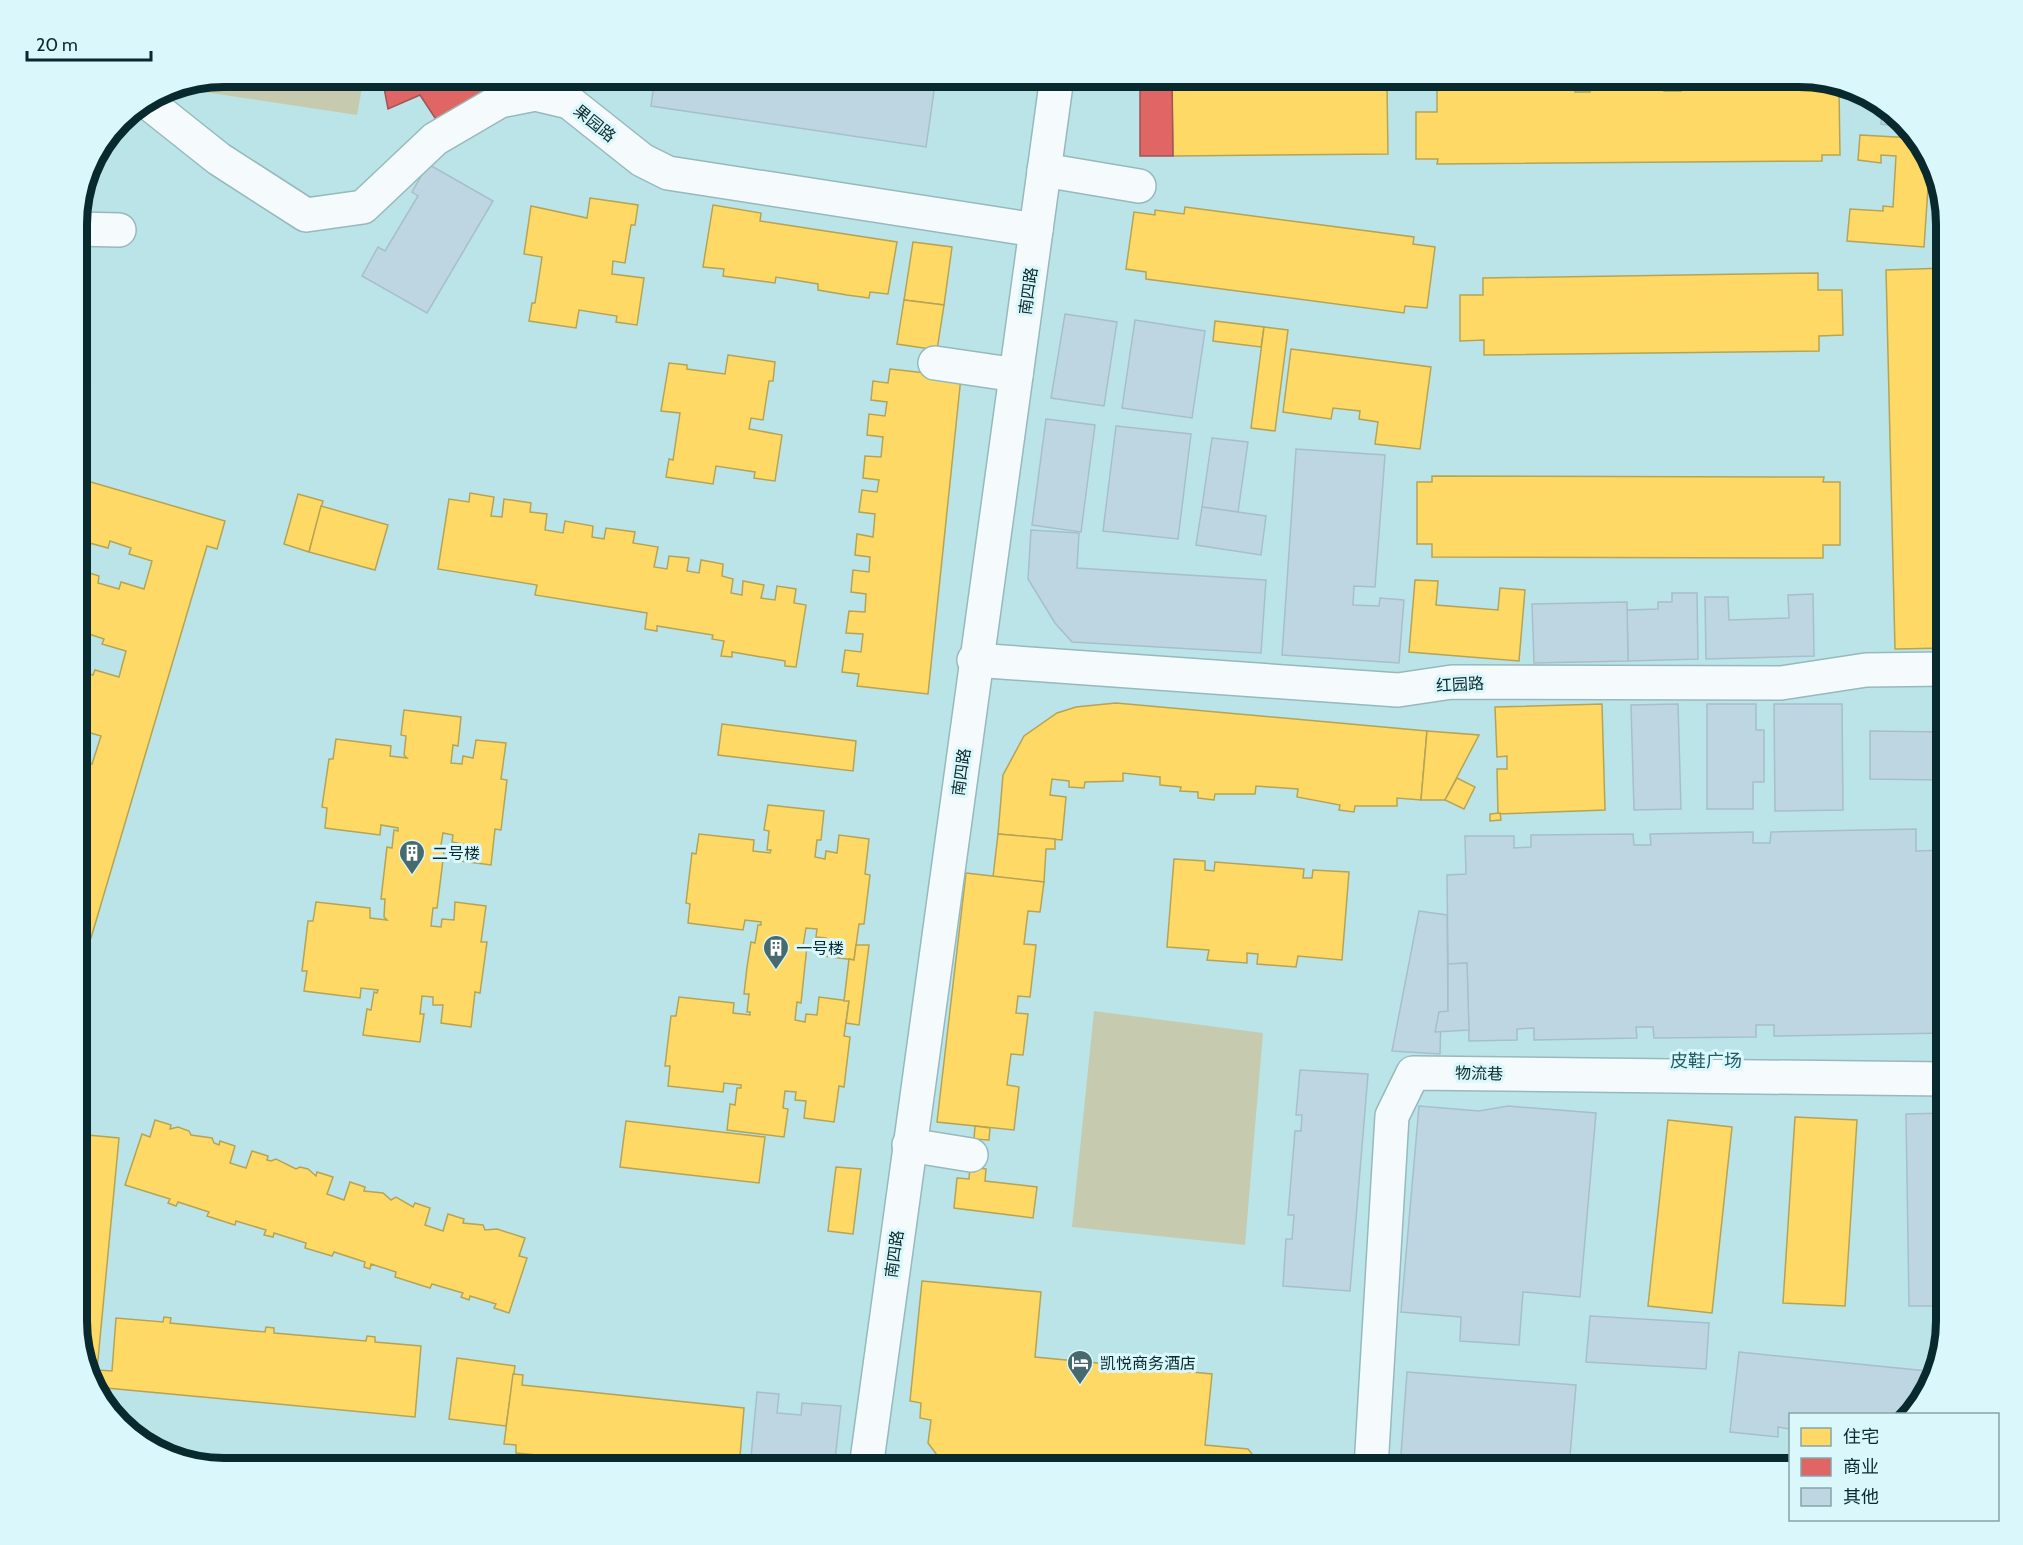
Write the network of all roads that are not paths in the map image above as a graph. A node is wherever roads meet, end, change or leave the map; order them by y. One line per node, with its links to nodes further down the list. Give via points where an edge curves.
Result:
1 (1055, 87): 3 (street, 南四路)
2 (153, 107): 7 (street, 果园路, via 219,159 306,215 363,207 435,139 500,100 535,94 569,102 642,160 668,173)
3 (1044, 170): 4 (street); 7 (street, 南四路)
4 (1139, 186)
5 (87, 229): 6 (street)
6 (119, 230)
7 (1036, 230): 9 (street, 南四路)
8 (935, 363): 9 (street)
9 (1016, 375): 10 (street, 南四路)
10 (975, 660): 11 (street, 红园路, via 1398,690 1452,682 1781,683 1866,670); 13 (street, 南四路)
11 (1936, 669)
12 (1936, 1079): 16 (street, 物流巷, via 1412,1062 1392,1116)
13 (909, 1145): 14 (street); 15 (street, 南四路)
14 (971, 1155)
15 (867, 1458)
16 (1372, 1458)

